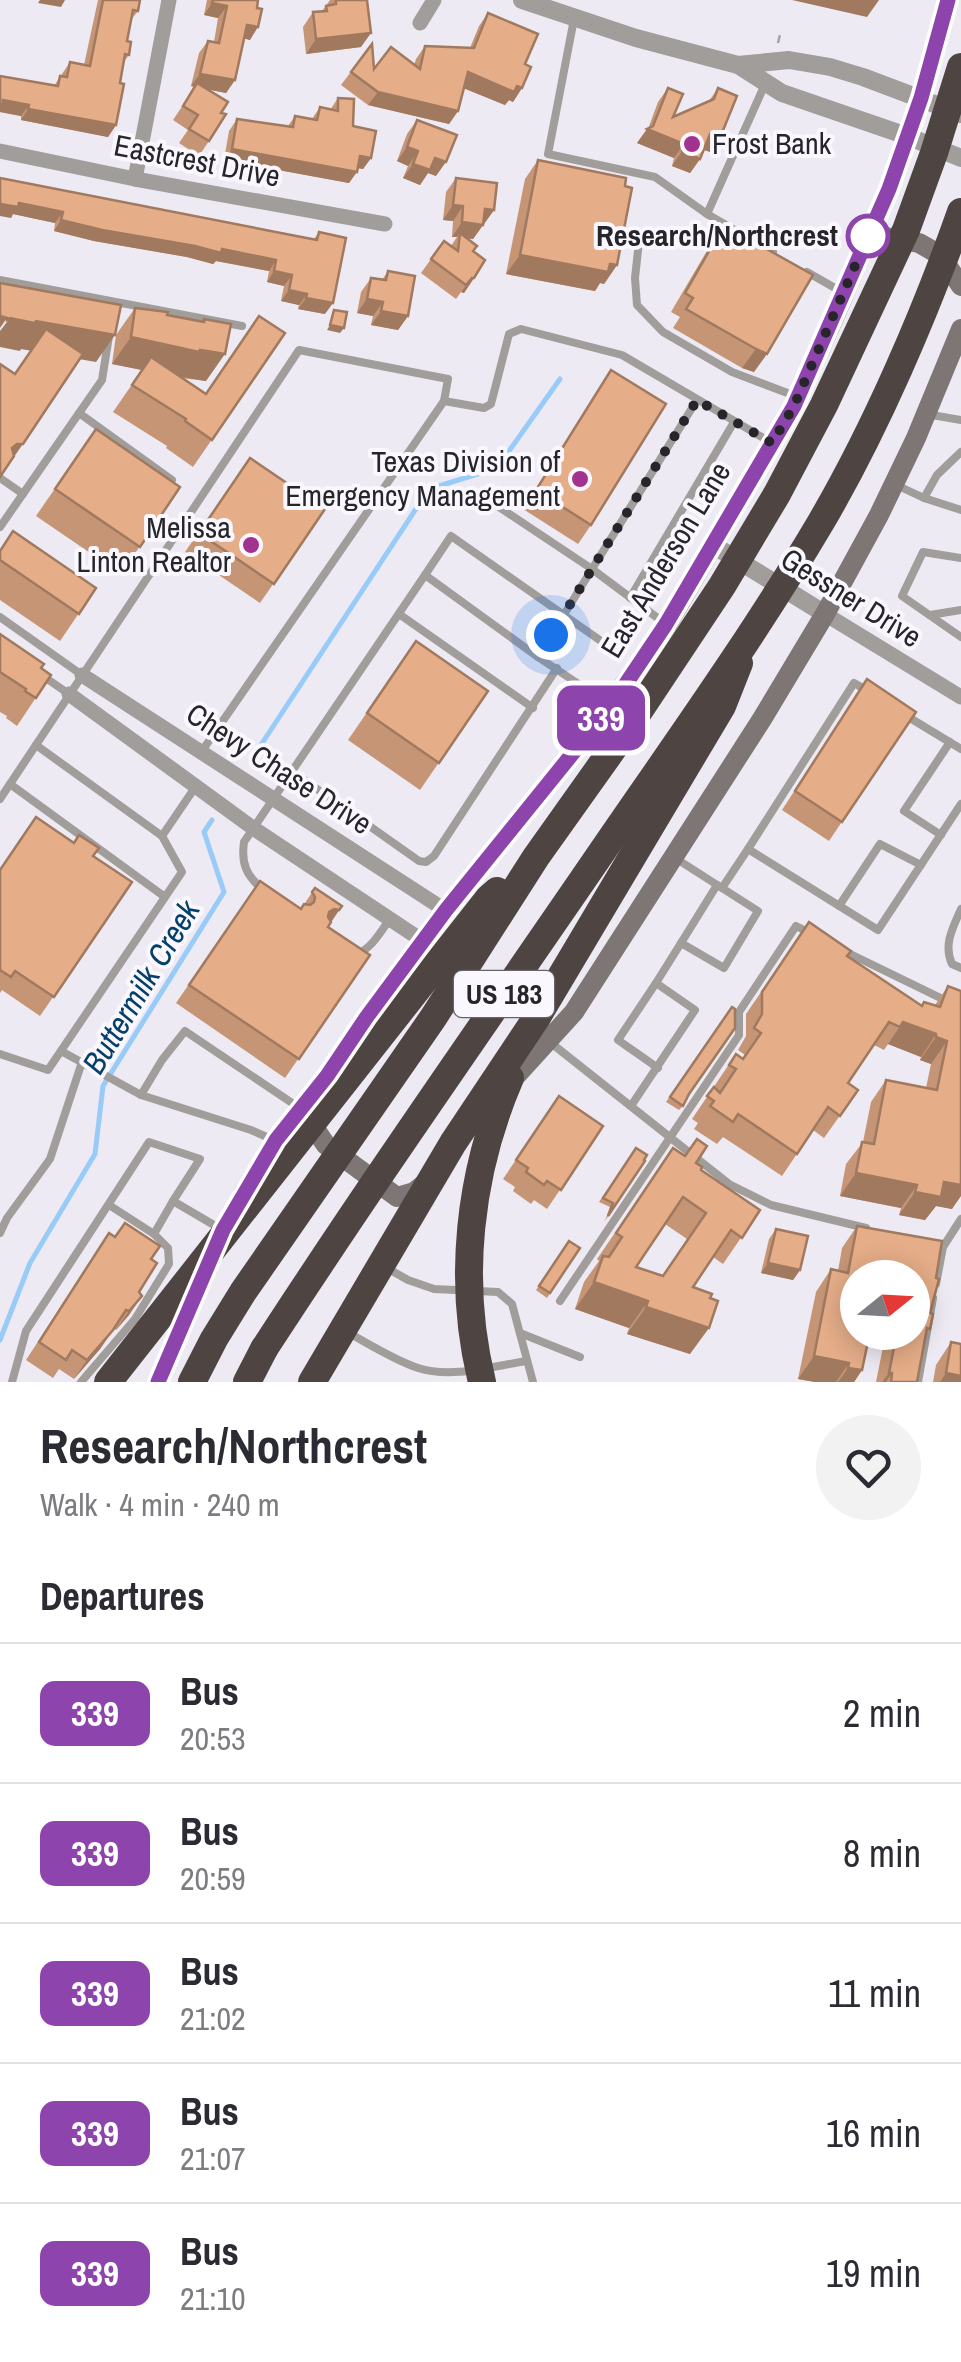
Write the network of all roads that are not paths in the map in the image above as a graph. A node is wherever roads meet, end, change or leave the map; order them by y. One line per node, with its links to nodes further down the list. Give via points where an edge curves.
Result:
1 (170, 0): 15 (street)
2 (434, 0): 6 (street)
3 (522, 0): 5 (street)
4 (948, 0): 10 (main road, East Anderson Lane)
5 (574, 19): 7 (street); 17 (lane, via 548,154 655,178)
6 (420, 23)
7 (738, 65): 9 (street); 10 (street, via 790,60)
8 (961, 68): 86 (highway, US 183, bridge, via 906,230 777,494 638,713)
9 (766, 82): 12 (street); 17 (lane)
10 (921, 98): 11 (street); 12 (main road, East Anderson Lane)
11 (961, 114)
12 (907, 136): 14 (street); 20 (main road, East Anderson Lane)
13 (0, 151): 15 (street, Eastcrest Drive)
14 (961, 158)
15 (135, 178): 18 (street, Eastcrest Drive)
16 (961, 212): 60 (highway, US 183, bridge, via 868,432)
17 (707, 214): 21 (lane)
18 (385, 224)
19 (640, 232): 29 (lane, via 636,305 663,332 732,372)
20 (869, 234): 24 (main road, via 919,243 940,255); 25 (main road, East Anderson Lane)
21 (784, 259)
22 (800, 268): 25 (lane)
23 (0, 280): 26 (lane)
24 (961, 286)
25 (844, 294): 29 (main road, East Anderson Lane)
26 (114, 302): 27 (lane); 32 (lane, via 102,380)
27 (242, 326)
28 (960, 336): 33 (main road)
29 (798, 396): 36 (main road, East Anderson Lane)
30 (697, 400): 31 (lane, via 622,355 521,330 508,334 491,404); 35 (lane); 49 (lane)
31 (444, 401): 65 (lane, via 448,379 299,350); 75 (lane)
32 (80, 413): 39 (lane); 41 (lane)
33 (926, 414): 34 (lane); 40 (main road)
34 (961, 420)
35 (734, 422): 36 (lane); 51 (lane)
36 (772, 443): 47 (main road, East Anderson Lane)
37 (961, 452): 42 (lane)
38 (0, 478): 41 (lane)
39 (172, 480)
40 (894, 484): 42 (lane); 55 (main road)
41 (23, 494): 45 (lane)
42 (924, 498): 44 (lane)
43 (496, 505): 49 (lane)
44 (961, 510)
45 (1, 526): 46 (lane)
46 (17, 536)
47 (713, 545): 55 (street, Gessner Drive); 58 (main road, East Anderson Lane)
48 (961, 558): 56 (lane, via 923,552 902,596)
49 (592, 569): 51 (lane); 54 (lane)
50 (424, 574): 53 (lane); 54 (lane, via 451,536); 62 (lane)
51 (630, 598): 58 (lane)
52 (961, 610): 56 (lane)
53 (399, 614): 70 (lane); 76 (lane)
54 (564, 614): 61 (lane); 62 (lane)
55 (825, 614): 68 (street, Gessner Drive); 87 (main road)
56 (930, 616): 59 (lane)
57 (0, 617): 65 (lane)
58 (666, 624): 69 (main road, East Anderson Lane)
59 (961, 637)
60 (748, 640): 104 (highway, bridge, via 722,706); 138 (highway, US 183, bridge, via 344,1224)
61 (601, 641)
62 (538, 656): 63 (lane)
63 (557, 668): 69 (lane); 70 (lane)
64 (33, 670): 67 (lane)
65 (82, 675): 67 (lane); 75 (street, Chevy Chase Drive)
66 (870, 693): 85 (lane, via 854,683)
67 (69, 694): 73 (lane); 78 (street, Chevy Chase Drive)
68 (961, 698)
69 (611, 706): 94 (main road, East Anderson Lane)
70 (532, 708): 76 (lane, via 426,862)
71 (902, 713): 72 (lane)
72 (950, 742): 74 (lane); 83 (lane, via 904,811)
73 (36, 745): 77 (lane); 84 (lane)
74 (961, 749)
75 (202, 751): 80 (street, Chevy Chase Drive)
76 (293, 772): 80 (lane)
77 (10, 784): 79 (lane); 91 (lane)
78 (196, 786): 82 (street, Chevy Chase Drive); 84 (lane)
79 (0, 798)
80 (274, 800): 82 (lane); 94 (street, Chevy Chase Drive)
81 (961, 804): 83 (lane)
82 (253, 828): 90 (lane, via 242,860); 95 (street, Chevy Chase Drive)
83 (941, 835): 88 (lane)
84 (162, 836): 91 (lane, via 182,872)
85 (748, 849): 89 (lane); 92 (lane)
86 (536, 857): 135 (highway, bridge, via 489,898); 137 (highway, US 183, bridge, via 243,1292)
87 (673, 857): 89 (lane); 104 (main road, via 574,1012)
88 (921, 865): 92 (lane, via 880,844); 92 (lane, via 878,930)
89 (720, 886): 98 (lane); 98 (lane, via 758,911 724,968)
90 (268, 895)
91 (165, 897): 105 (lane)
92 (839, 906)
93 (961, 908): 101 (lane, via 948,954)
94 (446, 910): 96 (main road, East Anderson Lane)
95 (390, 919): 96 (street, Chevy Chase Drive); 99 (lane, via 363,953)
96 (423, 941): 109 (main road, East Anderson Lane)
97 (824, 941): 113 (lane, via 796,926 739,1012 739,1036)
98 (681, 942): 102 (lane)
99 (343, 948)
100 (839, 948): 103 (lane)
101 (961, 968)
102 (656, 983): 108 (lane, via 618,1040); 108 (lane, via 696,1010)
103 (961, 1008)
104 (542, 1029): 111 (lane); 115 (main road); 140 (highway, bridge, via 453,1143); 141 (highway, bridge, via 502,1096 480,1169 468,1299)
105 (61, 1051): 106 (lane, via 48,1070); 107 (lane)
106 (0, 1054)
107 (82, 1062): 110 (lane); 121 (lane, via 50,1159)
108 (658, 1068): 111 (lane)
109 (327, 1076): 112 (main road, East Anderson Lane); 115 (main road, via 315,1108 315,1129 326,1145 397,1198)
110 (141, 1095): 112 (lane, via 185,1031); 114 (lane)
111 (631, 1106): 113 (lane)
112 (301, 1109): 114 (main road, East Anderson Lane)
113 (670, 1137): 119 (lane, via 730,1184 771,1205); 126 (lane)
114 (276, 1140): 120 (main road, East Anderson Lane)
115 (440, 1170): 125 (main road)
116 (173, 1201): 117 (lane, via 200,1159 150,1142); 120 (lane); 122 (lane)
117 (109, 1204): 122 (lane); 132 (lane, via 26,1331)
118 (961, 1222): 124 (lane)
119 (866, 1228)
120 (223, 1230): 136 (main road, East Anderson Lane)
121 (0, 1233)
122 (154, 1234): 134 (lane, via 168,1248 169,1264 135,1319)
123 (924, 1242): 124 (lane)
124 (943, 1247): 143 (lane)
125 (372, 1261): 127 (main road); 128 (lane, via 434,1289 498,1292 512,1304)
126 (560, 1302)
127 (332, 1324): 130 (lane, via 416,1368 462,1371); 139 (main road)
128 (520, 1333): 129 (lane); 130 (lane)
129 (580, 1357)
130 (528, 1361): 142 (lane)
131 (0, 1368): 132 (lane)
132 (15, 1371): 133 (lane)
133 (12, 1382)
134 (81, 1382)
135 (108, 1382)
136 (158, 1382)
137 (192, 1382)
138 (247, 1382)
139 (300, 1382)
140 (312, 1382)
141 (482, 1382)
142 (533, 1382)
143 (918, 1382)

